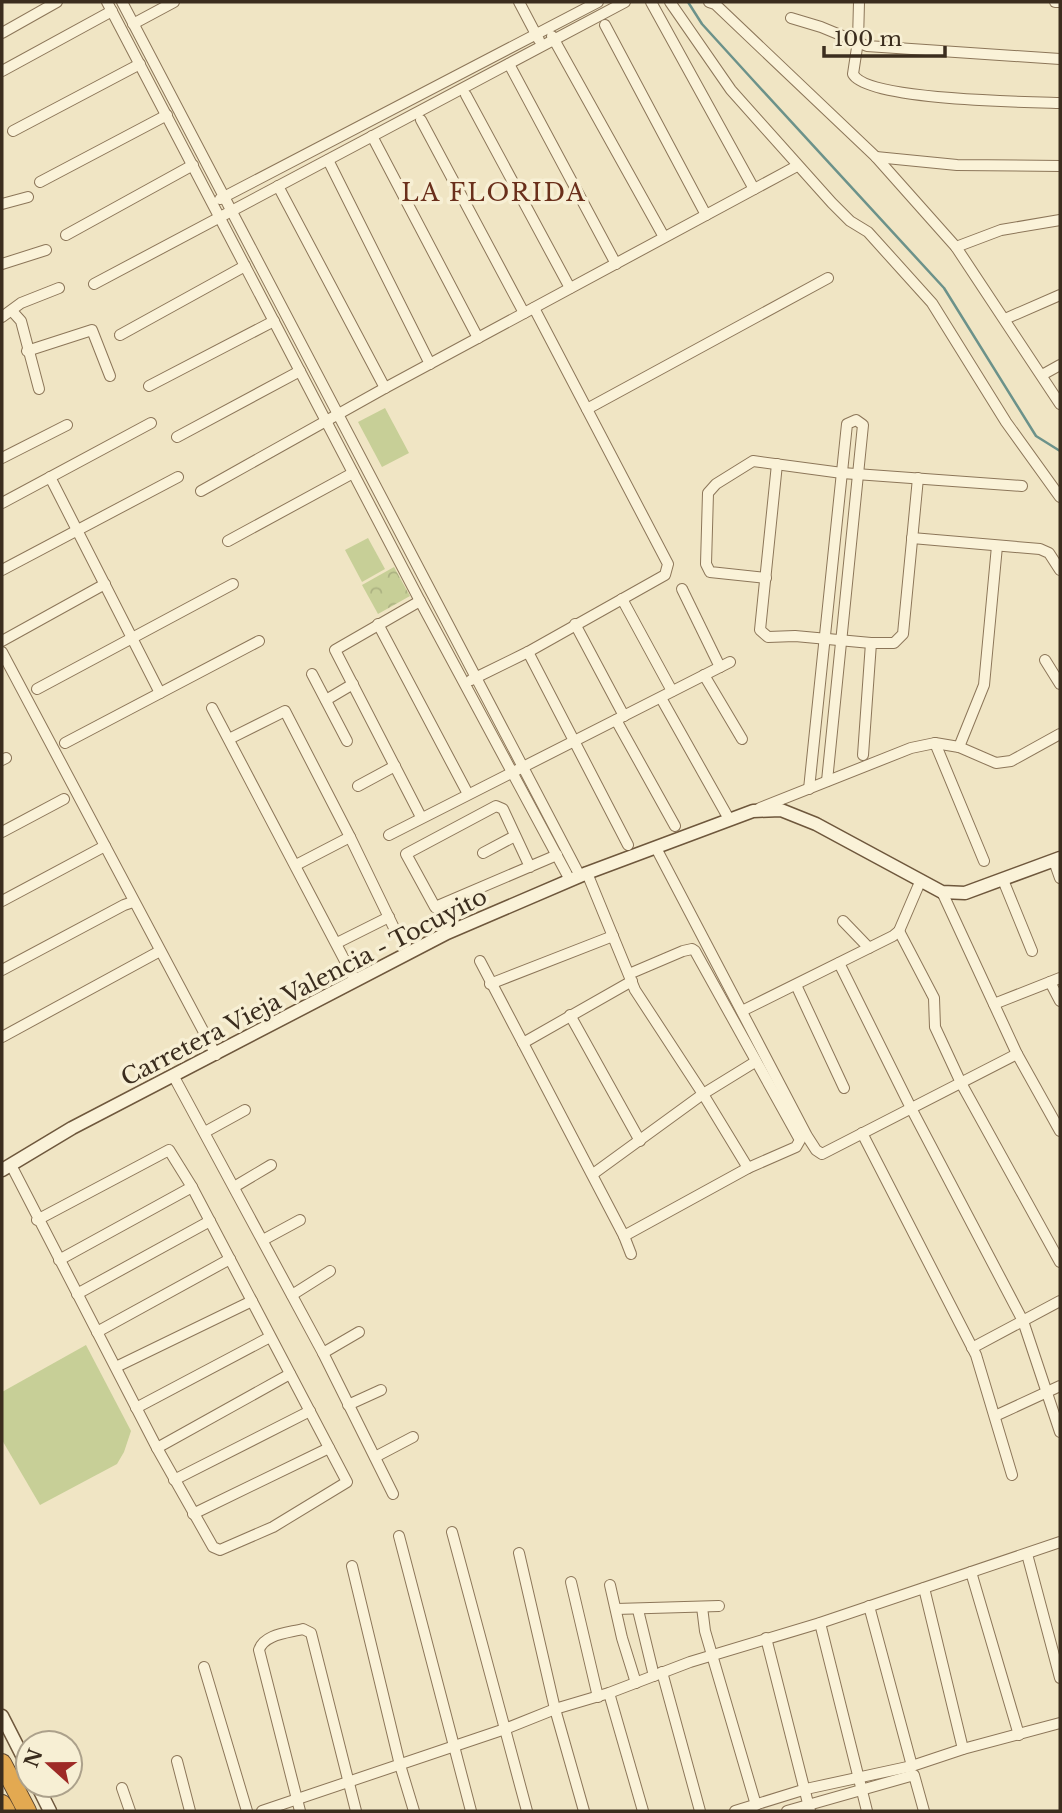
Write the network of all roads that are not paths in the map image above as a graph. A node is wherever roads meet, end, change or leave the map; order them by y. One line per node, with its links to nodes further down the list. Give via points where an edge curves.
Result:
1 (57, 2): 18 (street)
2 (122, 2): 15 (street)
3 (174, 2): 15 (street)
4 (519, 2): 19 (street)
5 (598, 2): 17 (street)
6 (625, 2): 20 (street)
7 (651, 2): 40 (street)
8 (670, 2): 36 (street, via 731,90)
9 (859, 2): 21 (street)
10 (1055, 2): 11 (street)
11 (1060, 2)
12 (714, 3): 33 (street)
13 (110, 6): 24 (street); 26 (street)
14 (791, 18): 21 (street)
15 (133, 24): 42 (street)
16 (606, 25): 46 (street)
17 (547, 28): 19 (street); 20 (street)
18 (2, 33)
19 (536, 34): 22 (street); 42 (street)
20 (554, 40): 22 (street); 50 (street)
21 (858, 41): 23 (street, via 871,46); 28 (street, via 853,74 859,81 901,93)
22 (542, 46): 25 (street)
23 (1060, 59)
24 (140, 64): 29 (street); 31 (street)
25 (509, 64): 32 (street); 54 (street)
26 (2, 71)
27 (466, 95): 59 (street)
28 (1060, 103)
29 (166, 115): 35 (street); 38 (street)
30 (421, 120): 63 (street)
31 (13, 131)
32 (372, 136): 34 (street); 68 (street)
33 (877, 158): 37 (street); 51 (street)
34 (328, 160): 39 (street); 70 (street)
35 (193, 166): 43 (street); 49 (street)
36 (797, 166): 40 (street); 95 (street, via 850,221 867,232 932,303 1006,422)
37 (1060, 166)
38 (40, 183)
39 (278, 186): 45 (street); 76 (street)
40 (754, 189): 46 (street)
41 (28, 197): 44 (street)
42 (224, 198): 43 (street); 45 (street)
43 (213, 203): 47 (street)
44 (2, 204)
45 (231, 211): 47 (street); 80 (street)
46 (706, 215): 50 (street)
47 (220, 217): 55 (street); 57 (street)
48 (1060, 220): 51 (street, via 1001,230)
49 (65, 235)
50 (664, 237): 54 (street)
51 (956, 247): 65 (street)
52 (46, 250): 53 (street)
53 (2, 264)
54 (616, 264): 59 (street)
55 (246, 266): 66 (street); 67 (street)
56 (828, 278): 79 (street)
57 (94, 284)
58 (59, 288): 62 (street)
59 (570, 288): 61 (street)
60 (1060, 295): 65 (street)
61 (534, 308): 63 (street); 79 (street)
62 (12, 311): 64 (street); 69 (street, via 20,321)
63 (524, 313): 68 (street)
64 (2, 317)
65 (1004, 319): 73 (street)
66 (274, 321): 72 (street); 75 (street)
67 (120, 335)
68 (478, 338): 70 (street)
69 (27, 351): 74 (street, via 92,330); 77 (street)
70 (430, 364): 76 (street)
71 (1060, 365): 73 (street)
72 (300, 371): 82 (street); 84 (street)
73 (1042, 375): 78 (street)
74 (110, 376)
75 (149, 386)
76 (385, 388): 80 (street)
77 (39, 389)
78 (1060, 404)
79 (587, 409): 107 (street, via 668,564 665,575)
80 (338, 416): 82 (street); 122 (street)
81 (151, 423): 90 (street)
82 (327, 423): 87 (street); 94 (street)
83 (67, 425): 85 (street)
84 (177, 437)
85 (2, 458)
86 (777, 464): 88 (street); 103 (street); 103 (street, via 753,461 708,493 707,570)
87 (354, 473): 99 (street); 108 (street)
88 (842, 473): 89 (street); 89 (street, via 847,424 856,420 863,425); 112 (street)
89 (858, 474): 92 (street); 113 (street)
90 (50, 477): 96 (street); 97 (street)
91 (178, 477): 97 (street)
92 (918, 478): 93 (street); 98 (street)
93 (1023, 486)
94 (201, 491)
95 (1060, 496)
96 (2, 503)
97 (78, 530): 101 (street); 104 (street)
98 (912, 538): 100 (street); 116 (street, via 903,634 894,643)
99 (229, 541)
100 (998, 546): 102 (street, via 1040,549 1049,553); 140 (street, via 984,685)
101 (2, 570)
102 (1060, 570)
103 (766, 579): 112 (street, via 760,630 764,635)
104 (105, 584): 111 (street); 114 (street)
105 (233, 584): 111 (street)
106 (682, 589): 121 (street, via 725,664)
107 (622, 599): 110 (street); 127 (street)
108 (420, 601): 109 (street); 124 (street)
109 (378, 624): 123 (street, via 335,650); 147 (street)
110 (575, 624): 118 (street); 132 (street)
111 (132, 638): 126 (street); 128 (street)
112 (824, 639): 113 (street); 146 (street)
113 (842, 640): 116 (street); 144 (street)
114 (2, 641)
115 (259, 641): 128 (street)
116 (871, 643): 141 (street)
117 (2, 652): 158 (street)
118 (528, 652): 122 (street); 137 (street)
119 (1045, 660): 125 (street)
120 (312, 674): 130 (street)
121 (704, 675): 127 (street); 135 (street)
122 (476, 678): 124 (street); 143 (street)
123 (353, 684): 130 (street); 142 (street)
124 (465, 684): 143 (street)
125 (1060, 684)
126 (37, 689)
127 (672, 691): 129 (street)
128 (160, 693): 138 (street)
129 (660, 698): 132 (street); 151 (street)
130 (326, 700): 136 (street)
131 (212, 708): 134 (street)
132 (620, 718): 137 (street); 152 (street)
133 (1060, 734): 140 (street, via 1011,761 996,763)
134 (229, 739): 156 (street, via 285,711); 164 (street)
135 (742, 739)
136 (347, 741)
137 (575, 741): 143 (street); 157 (street)
138 (65, 743)
139 (935, 743): 140 (street); 144 (street); 162 (street)
140 (960, 747)
141 (863, 755)
142 (395, 766): 145 (street); 150 (street)
143 (517, 770): 147 (street); 161 (street); 166 (street)
144 (827, 781): 146 (street)
145 (358, 786)
146 (809, 789): 149 (street)
147 (468, 794): 150 (street)
148 (64, 799): 153 (street)
149 (753, 811): 151 (street, Carretera Vieja Valencia - Tocuyito); 169 (street, Carretera Vieja Valencia - Tocuyito, via 781,810 816,824)
150 (421, 817): 154 (street)
151 (729, 819): 159 (street, Carretera Vieja Valencia - Tocuyito)
152 (675, 825)
153 (2, 832)
154 (389, 835)
155 (515, 836): 160 (street); 165 (street); 165 (street, via 503,809 496,806 406,854 435,907)
156 (351, 837): 164 (street); 173 (street)
157 (628, 845)
158 (105, 846): 171 (street); 172 (street)
159 (656, 848): 166 (street, Carretera Vieja Valencia - Tocuyito); 192 (street)
160 (483, 853)
161 (557, 855): 165 (street); 166 (street)
162 (984, 860)
163 (1057, 860): 167 (street); 168 (street, Carretera Vieja Valencia - Tocuyito)
164 (296, 865): 178 (street)
165 (530, 867)
166 (579, 877): 177 (street); 186 (street, Carretera Vieja Valencia - Tocuyito, via 447,933)
167 (1060, 878)
168 (1003, 880): 170 (street, Carretera Vieja Valencia - Tocuyito, via 965,893); 181 (street)
169 (920, 882): 170 (street, Carretera Vieja Valencia - Tocuyito); 176 (street)
170 (942, 892): 191 (street)
171 (2, 901)
172 (133, 902): 180 (street); 184 (street)
173 (388, 917): 175 (street); 178 (street)
174 (843, 921): 179 (street)
175 (394, 928)
176 (899, 931): 179 (street); 200 (street, via 934,998 935,1027)
177 (613, 936): 185 (street); 188 (street)
178 (337, 943): 186 (street)
179 (869, 948): 183 (street)
180 (160, 951): 194 (street); 197 (street)
181 (1032, 951)
182 (480, 961): 188 (street)
183 (839, 963): 189 (street); 203 (street)
184 (2, 970)
185 (630, 977): 193 (street); 198 (street, via 683,951 695,951); 202 (street)
186 (355, 980): 197 (street, Carretera Vieja Valencia - Tocuyito)
187 (1055, 980): 190 (street); 191 (street)
188 (490, 984): 195 (street)
189 (796, 985): 192 (street); 201 (street)
190 (1060, 1001)
191 (994, 1004): 196 (street)
192 (742, 1011): 207 (street, via 816,1150 822,1154)
193 (570, 1015): 195 (street); 208 (street)
194 (2, 1037)
195 (523, 1043): 212 (street)
196 (1017, 1054): 200 (street); 205 (street)
197 (216, 1055): 199 (street, Carretera Vieja Valencia - Tocuyito)
198 (755, 1062): 202 (street); 211 (street, via 800,1140 796,1147)
199 (174, 1077): 206 (street); 210 (street, Carretera Vieja Valencia - Tocuyito, via 72,1128)
200 (961, 1083): 203 (street); 223 (street)
201 (844, 1088)
202 (703, 1094): 208 (street); 211 (street)
203 (911, 1108): 207 (street); 229 (street)
204 (245, 1110): 206 (street)
205 (1060, 1131)
206 (205, 1132): 214 (street)
207 (862, 1133): 233 (street)
208 (640, 1141): 212 (street)
209 (271, 1165): 214 (street)
210 (6, 1168): 215 (street)
211 (748, 1168): 218 (street)
212 (593, 1174): 218 (street)
213 (192, 1187): 215 (street, via 169,1150); 217 (street); 221 (street)
214 (234, 1187): 219 (street)
215 (37, 1220): 221 (street)
216 (300, 1220): 219 (street)
217 (210, 1221): 222 (street); 225 (street)
218 (624, 1236): 220 (street)
219 (263, 1240): 226 (street)
220 (631, 1254)
221 (59, 1259): 225 (street)
222 (230, 1259): 227 (street); 230 (street)
223 (1060, 1262)
224 (330, 1271): 226 (street)
225 (77, 1294): 230 (street)
226 (292, 1295): 234 (street)
227 (251, 1301): 232 (street); 235 (street)
228 (1060, 1301): 229 (street)
229 (1023, 1321): 233 (street); 239 (street)
230 (97, 1332): 235 (street)
231 (359, 1332): 234 (street)
232 (270, 1337): 236 (street); 241 (street)
233 (972, 1348): 243 (street)
234 (323, 1353): 240 (street)
235 (116, 1367): 241 (street)
236 (290, 1374): 242 (street); 246 (street)
237 (1060, 1386): 239 (street)
238 (381, 1390): 240 (street)
239 (1047, 1392): 243 (street); 244 (street)
240 (348, 1405): 248 (street)
241 (136, 1408): 246 (street)
242 (310, 1411): 247 (street); 250 (street)
243 (995, 1416): 249 (street)
244 (1060, 1432)
245 (413, 1437): 248 (street)
246 (157, 1448): 250 (street)
247 (329, 1448): 252 (street); 252 (street, via 348,1482 273,1527 220,1550 213,1547)
248 (375, 1457): 251 (street)
249 (1012, 1475)
250 (174, 1480): 252 (street)
251 (393, 1494)
252 (193, 1514)
253 (452, 1531): 280 (street)
254 (399, 1536): 283 (street)
255 (1060, 1542): 257 (street)
256 (519, 1553): 277 (street)
257 (1027, 1554): 259 (street); 273 (street)
258 (352, 1566): 287 (street)
259 (971, 1572): 262 (street); 281 (street)
260 (571, 1582): 276 (street)
261 (610, 1585): 266 (street)
262 (924, 1588): 264 (street); 284 (street)
263 (719, 1606): 265 (street)
264 (869, 1606): 268 (street); 288 (street)
265 (702, 1607): 267 (street); 270 (street)
266 (616, 1609): 267 (street); 274 (street)
267 (638, 1610): 272 (street)
268 (820, 1623): 269 (street); 289 (street)
269 (766, 1638): 270 (street); 292 (street)
270 (713, 1655): 272 (street); 296 (street)
271 (204, 1667): 302 (street)
272 (658, 1674): 274 (street); 311 (street)
273 (1060, 1678)
274 (636, 1683): 275 (street)
275 (610, 1693): 276 (street); 310 (street)
276 (598, 1697): 277 (street)
277 (555, 1709): 280 (street); 309 (street)
278 (2, 1716): 282 (street)
279 (1060, 1724): 281 (street)
280 (505, 1729): 283 (street); 308 (street)
281 (1019, 1735): 284 (street)
282 (14, 1740)
283 (454, 1746): 287 (street); 307 (street)
284 (964, 1749): 288 (street)
285 (177, 1761): 301 (street)
286 (2, 1763): 299 (highway)
287 (400, 1765): 290 (street); 306 (street)
288 (912, 1766): 289 (street)
289 (859, 1778): 292 (street); 293 (street)
290 (349, 1782): 294 (street); 294 (street, via 311,1633 303,1629 266,1639 259,1650); 305 (street)
291 (122, 1788): 300 (street)
292 (806, 1789): 296 (street); 297 (street)
293 (862, 1790): 297 (street); 314 (street); 315 (street, via 914,1776)
294 (296, 1799): 303 (street); 304 (street)
295 (2, 1804): 298 (highway)
296 (756, 1805): 312 (street)
297 (809, 1808): 313 (street)
298 (6, 1811)
299 (27, 1811)
300 (130, 1811)
301 (190, 1811)
302 (247, 1811)
303 (262, 1811)
304 (300, 1811)
305 (356, 1811)
306 (414, 1811)
307 (471, 1811)
308 (527, 1811)
309 (584, 1811)
310 (643, 1811)
311 (700, 1811)
312 (735, 1811)
313 (787, 1811)
314 (867, 1811)
315 (924, 1811)

